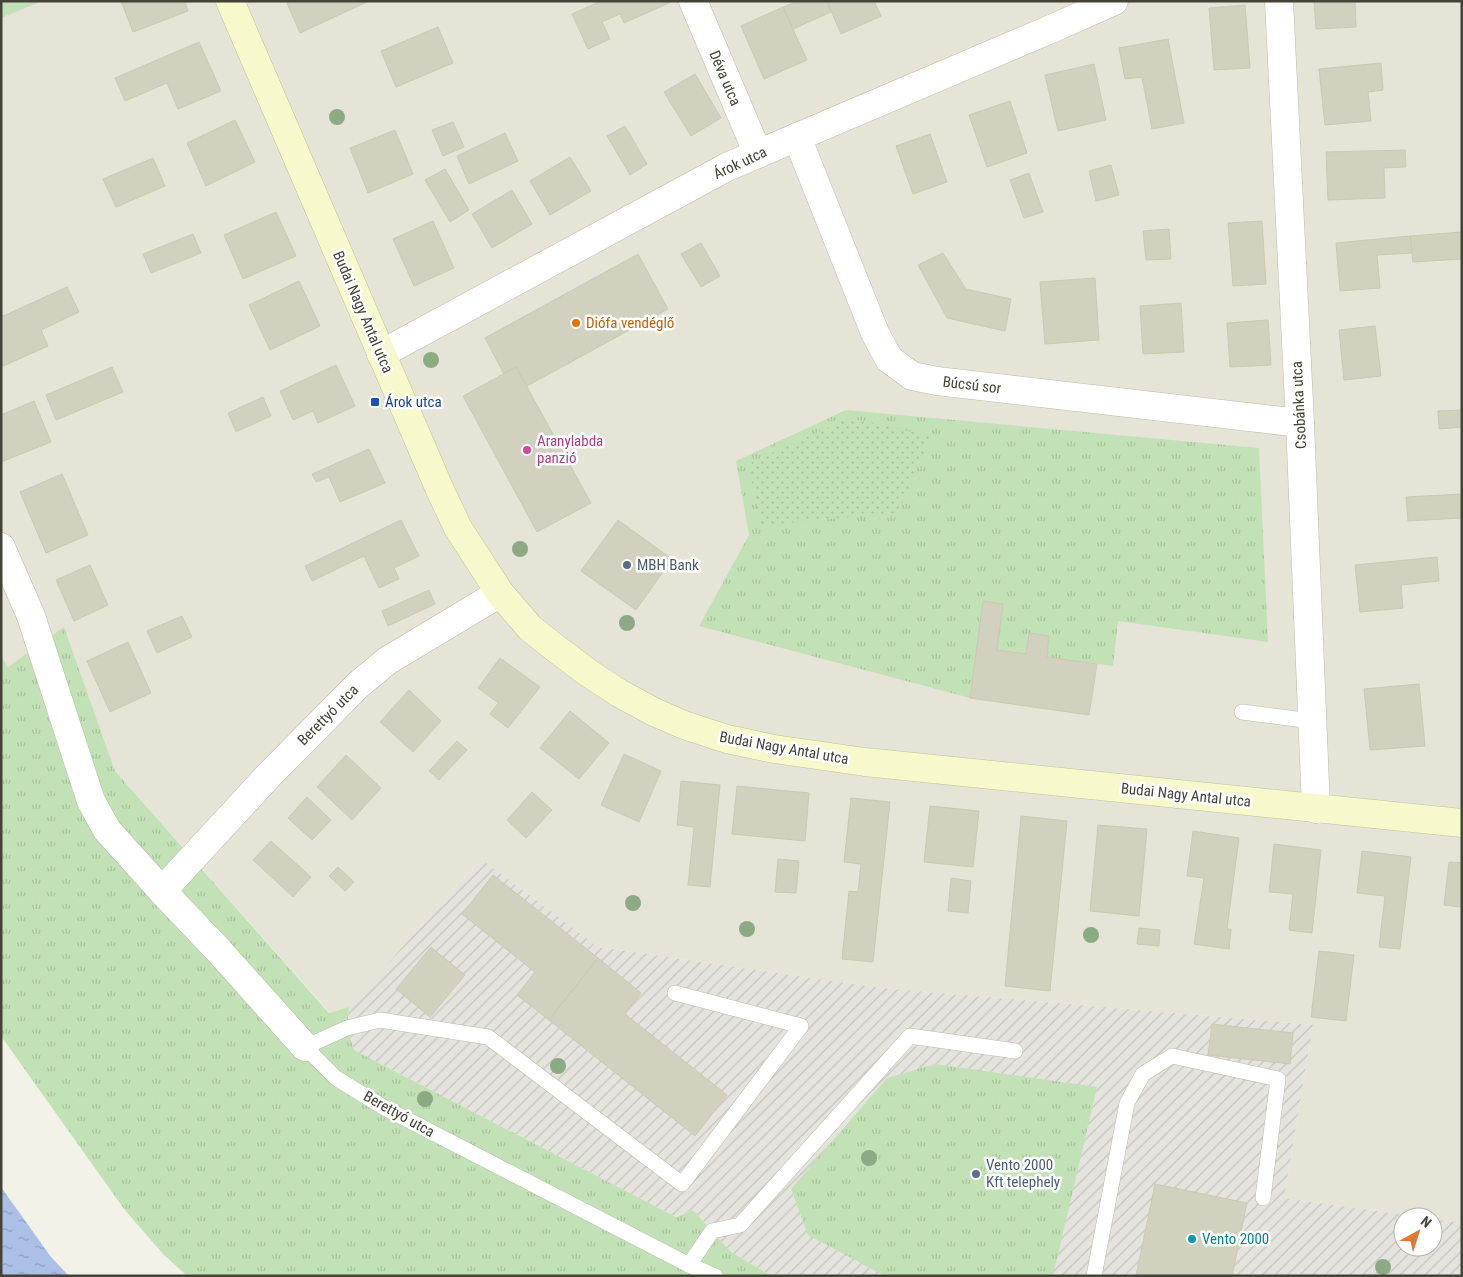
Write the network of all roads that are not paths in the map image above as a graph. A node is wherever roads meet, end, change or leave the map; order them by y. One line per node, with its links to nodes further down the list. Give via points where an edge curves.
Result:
1 (230, 1): 7 (main road, Budai Nagy Antal utca)
2 (693, 1): 6 (street, Déva utca)
3 (1114, 1): 5 (street, Árok utca)
4 (1279, 1): 8 (street, Csobánka utca)
5 (797, 137): 6 (street, Árok utca); 8 (street, Búcsú sor, via 875,333 889,359 912,376)
6 (758, 154): 7 (street, Árok utca)
7 (381, 354): 10 (main road, Budai Nagy Antal utca, via 458,528)
8 (1300, 423): 12 (street, Csobánka utca)
9 (1, 547): 15 (street, Berettyó utca, via 31,616 91,800 107,830)
10 (500, 593): 13 (main road, Budai Nagy Antal utca, via 530,628 619,693 684,725 727,739 865,762); 15 (street, Berettyó utca, via 387,661 358,684)
11 (1242, 712): 12 (lane)
12 (1312, 721): 13 (street, Csobánka utca)
13 (1316, 809): 14 (main road, Budai Nagy Antal utca)
14 (1462, 823)
15 (162, 891): 17 (street, Berettyó utca)
16 (675, 993): 17 (lane, via 801,1026 682,1184 488,1037 380,1020 347,1028)
17 (305, 1047): 20 (lane, Berettyó utca, via 336,1078 383,1107)
18 (1015, 1051): 20 (lane, via 910,1036 740,1225 712,1231)
19 (1263, 1198): 22 (lane, via 1278,1079 1172,1056 1143,1074 1127,1103)
20 (689, 1265): 21 (lane, Berettyó utca)
21 (715, 1276)
22 (1094, 1276)

